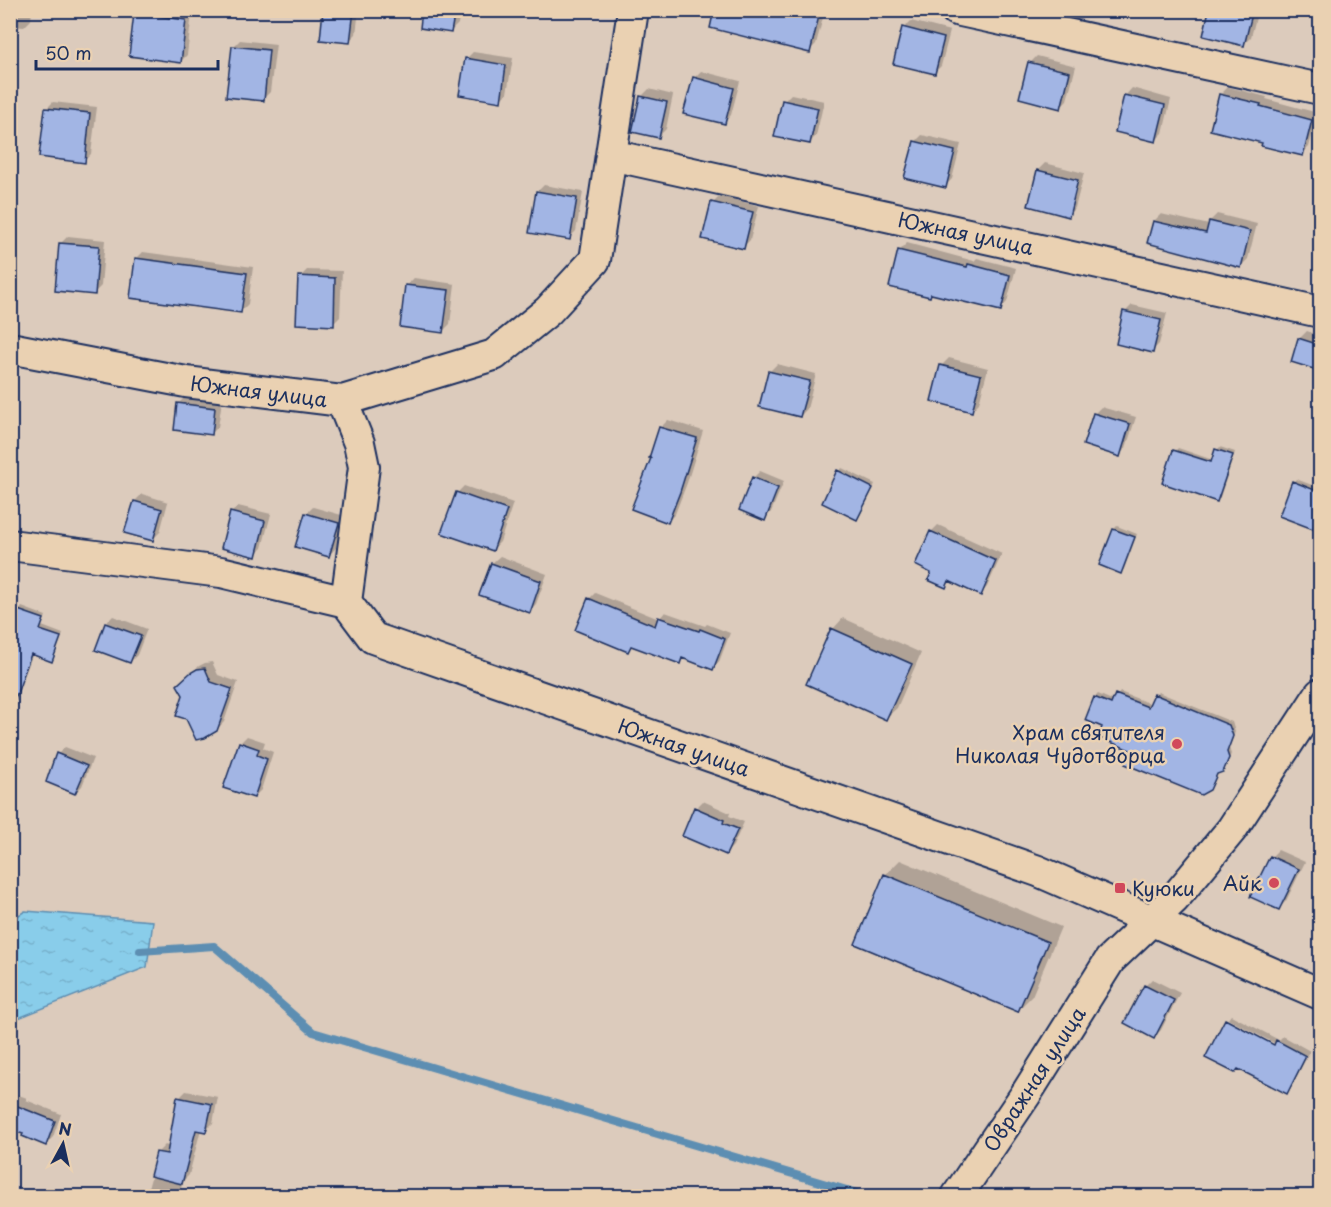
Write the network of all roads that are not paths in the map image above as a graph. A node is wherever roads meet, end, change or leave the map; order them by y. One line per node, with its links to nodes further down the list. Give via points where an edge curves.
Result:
1 (633, 10): 4 (street)
2 (956, 10): 3 (street)
3 (1320, 89)
4 (611, 154): 5 (street, Южная улица); 7 (street, via 595,260 548,311 494,355)
5 (1320, 312)
6 (10, 348): 7 (street, Южная улица, via 186,382)
7 (342, 401): 9 (street, Южная улица, via 364,467)
8 (10, 545): 9 (street, via 221,572)
9 (346, 602): 11 (street, Южная улица, via 373,638 1038,871)
10 (1320, 694): 11 (street, Овражная улица, via 1232,829)
11 (1152, 921): 12 (street, Южная улица); 13 (street, Овражная улица, via 1110,960)
12 (1320, 994)
13 (957, 1197)

